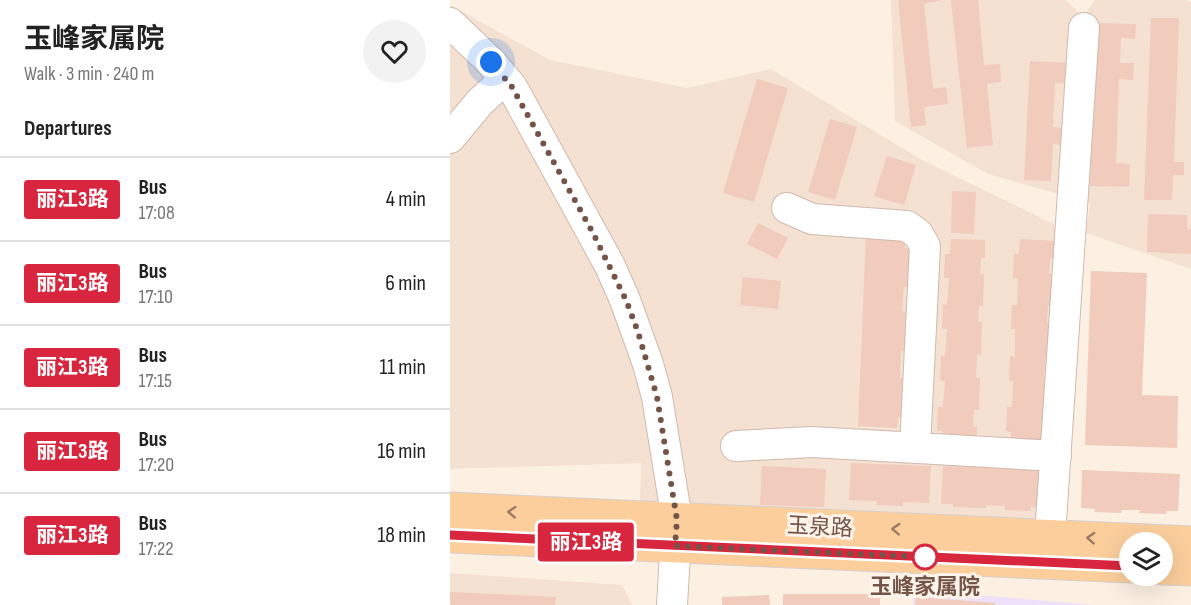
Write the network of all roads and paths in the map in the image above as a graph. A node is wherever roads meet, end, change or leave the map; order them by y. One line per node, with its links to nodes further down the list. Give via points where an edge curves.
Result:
1 (450, 23): 3 (street)
2 (1084, 28): 8 (street)
3 (505, 79): 4 (street); 10 (street, via 593,233 626,300 657,397)
4 (450, 138)
5 (787, 208): 7 (street, via 812,219 907,226 926,246)
6 (736, 446): 7 (street, via 812,442)
7 (915, 448): 8 (street)
8 (1056, 456): 12 (street)
9 (450, 509): 10 (main road, 玉泉路, one-way to 9)
10 (676, 533): 11 (main road, 玉泉路); 12 (main road, 玉泉路, one-way to 10); 14 (main road, 玉泉路); 17 (street)
11 (450, 536)
12 (1050, 537): 13 (main road, 玉泉路, one-way to 12)
13 (1191, 543)
14 (1119, 565)
15 (1173, 568): 16 (main road)
16 (1191, 569)
17 (672, 605)

